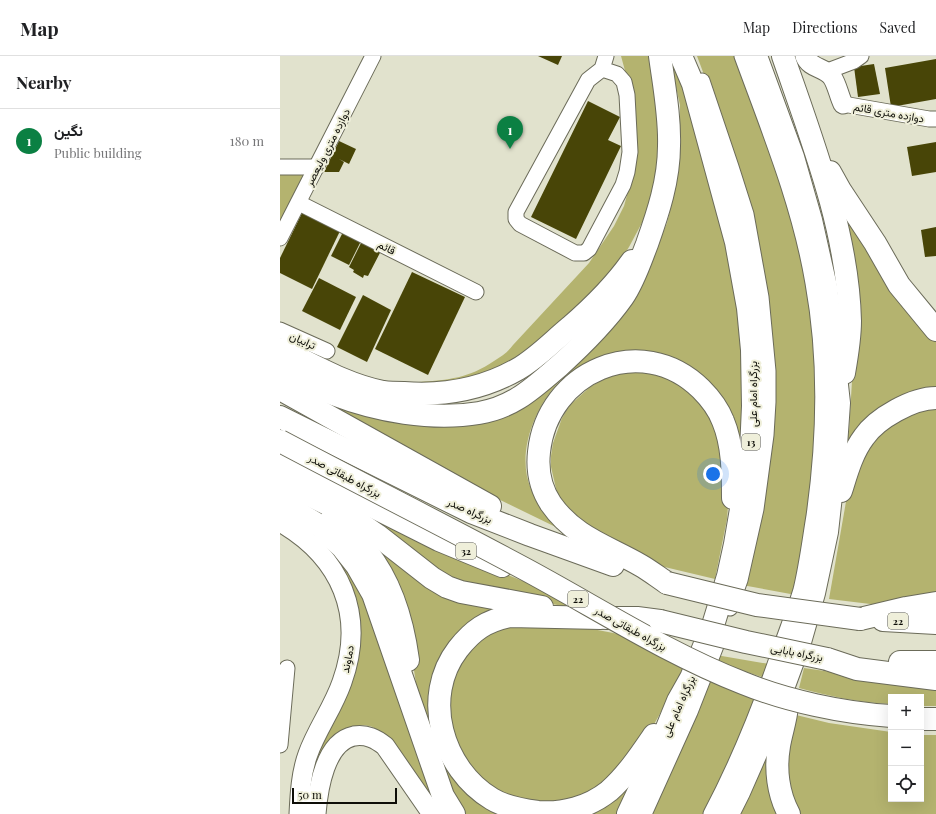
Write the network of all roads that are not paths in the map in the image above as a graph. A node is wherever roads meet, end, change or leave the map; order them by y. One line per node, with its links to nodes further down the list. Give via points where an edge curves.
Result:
1 (373, 56): 16 (street, دوازده متری ولیعصر)
2 (660, 56): 18 (highway, via 669,147 667,172)
3 (681, 56): 39 (highway, بزرگراه امام علی / 13, via 693,84 736,242 748,308 752,350 751,451)
4 (693, 56): 62 (street, via 746,214 752,245 766,347 766,435 756,509 740,580 696,698)
5 (742, 56): 63 (street, via 784,173 813,282 822,362 823,434 820,476 800,591 761,706)
6 (756, 56): 30 (highway, via 793,157 812,228 826,287)
7 (783, 56): 14 (highway)
8 (805, 56): 11 (main road, via 813,66)
9 (861, 56): 11 (street)
10 (604, 62): 10 (street, via 588,80 516,212 516,219 520,224 575,253 584,253 589,249 623,185 628,166 630,152 627,95 624,82)
11 (825, 72): 12 (main road, via 832,77)
12 (842, 104): 13 (street, دوازده متری قائم)
13 (936, 119)
14 (811, 136): 20 (highway, via 840,190); 30 (highway, via 834,214 846,269 850,323)
15 (280, 167): 16 (street)
16 (317, 167): 17 (street, دوازده متری ولیعصر)
17 (299, 203): 19 (street, دوازده متری ولیعصر); 21 (street, قائم)
18 (650, 236): 25 (highway, via 625,270 577,321 518,369 485,384 451,393 384,392 340,377); 27 (highway, via 637,272 623,297 594,331 534,387 518,400 502,408 465,415 404,413 343,397)
19 (280, 238)
20 (875, 243): 22 (highway); 24 (highway, via 899,285)
21 (476, 292)
22 (936, 309)
23 (280, 330): 26 (street, ترابیان)
24 (936, 330)
25 (280, 349)
26 (326, 350)
27 (280, 369)
28 (280, 388): 38 (highway, 22, via 487,504)
29 (936, 398): 37 (highway, via 907,405 887,416 864,436 851,461)
30 (839, 403): 37 (highway)
31 (280, 417): 38 (highway, بزرگراه صدر, via 471,512)
32 (280, 441): 53 (highway, بزرگراه طبقاتی صدر / 22, bridge, via 651,639 744,684 835,709)
33 (280, 460): 44 (highway, 32, via 439,540 552,586)
34 (290, 486): 42 (highway, via 342,511 446,587); 52 (highway, via 349,532 368,552 383,577 394,600 402,627)
35 (280, 502): 52 (highway, via 320,526 358,566 373,594)
36 (280, 522): 57 (main road, دماوند, via 305,538 331,567 347,600 351,628 350,655 342,684 312,745 302,773)
37 (827, 532): 49 (highway, via 814,593)
38 (530, 535): 40 (highway, بزرگراه صدر / 22)
39 (735, 544): 40 (highway, via 730,446 724,421 711,400 693,382 676,371 659,365 626,362 590,373 568,390 548,418 540,439 538,461 544,492 557,513 574,529 640,565); 51 (highway, بزرگراه امام علی / 13, via 714,622 691,678)
40 (667, 583): 43 (highway, 22, bridge, via 756,605)
41 (936, 604): 43 (highway)
42 (601, 618): 44 (highway); 51 (highway, via 497,618 478,628 464,642 443,676 439,704 446,744 468,781 492,799 527,811 557,812 578,808 608,791 621,780)
43 (860, 619): 45 (highway, 22)
44 (660, 621): 46 (highway, بزرگراه بابایی / 32, bridge)
45 (936, 623)
46 (827, 659): 47 (highway, بزرگراه بابایی); 50 (highway, via 857,669)
47 (936, 662)
48 (287, 668): 56 (street)
49 (790, 669): 64 (highway, via 760,747); 65 (highway, via 786,720 777,759 781,795)
50 (936, 679)
51 (678, 701): 61 (highway, بزرگراه امام علی / 13)
52 (415, 715): 60 (highway, via 443,796)
53 (888, 716)
54 (924, 719): 55 (highway)
55 (936, 719)
56 (280, 745)
57 (299, 814)
58 (316, 814): 59 (main road, via 317,797 328,760 346,738 356,736 367,736 385,746)
59 (432, 814)
60 (454, 814)
61 (628, 814)
62 (644, 814)
63 (711, 814)
64 (728, 814)
65 (789, 814)

